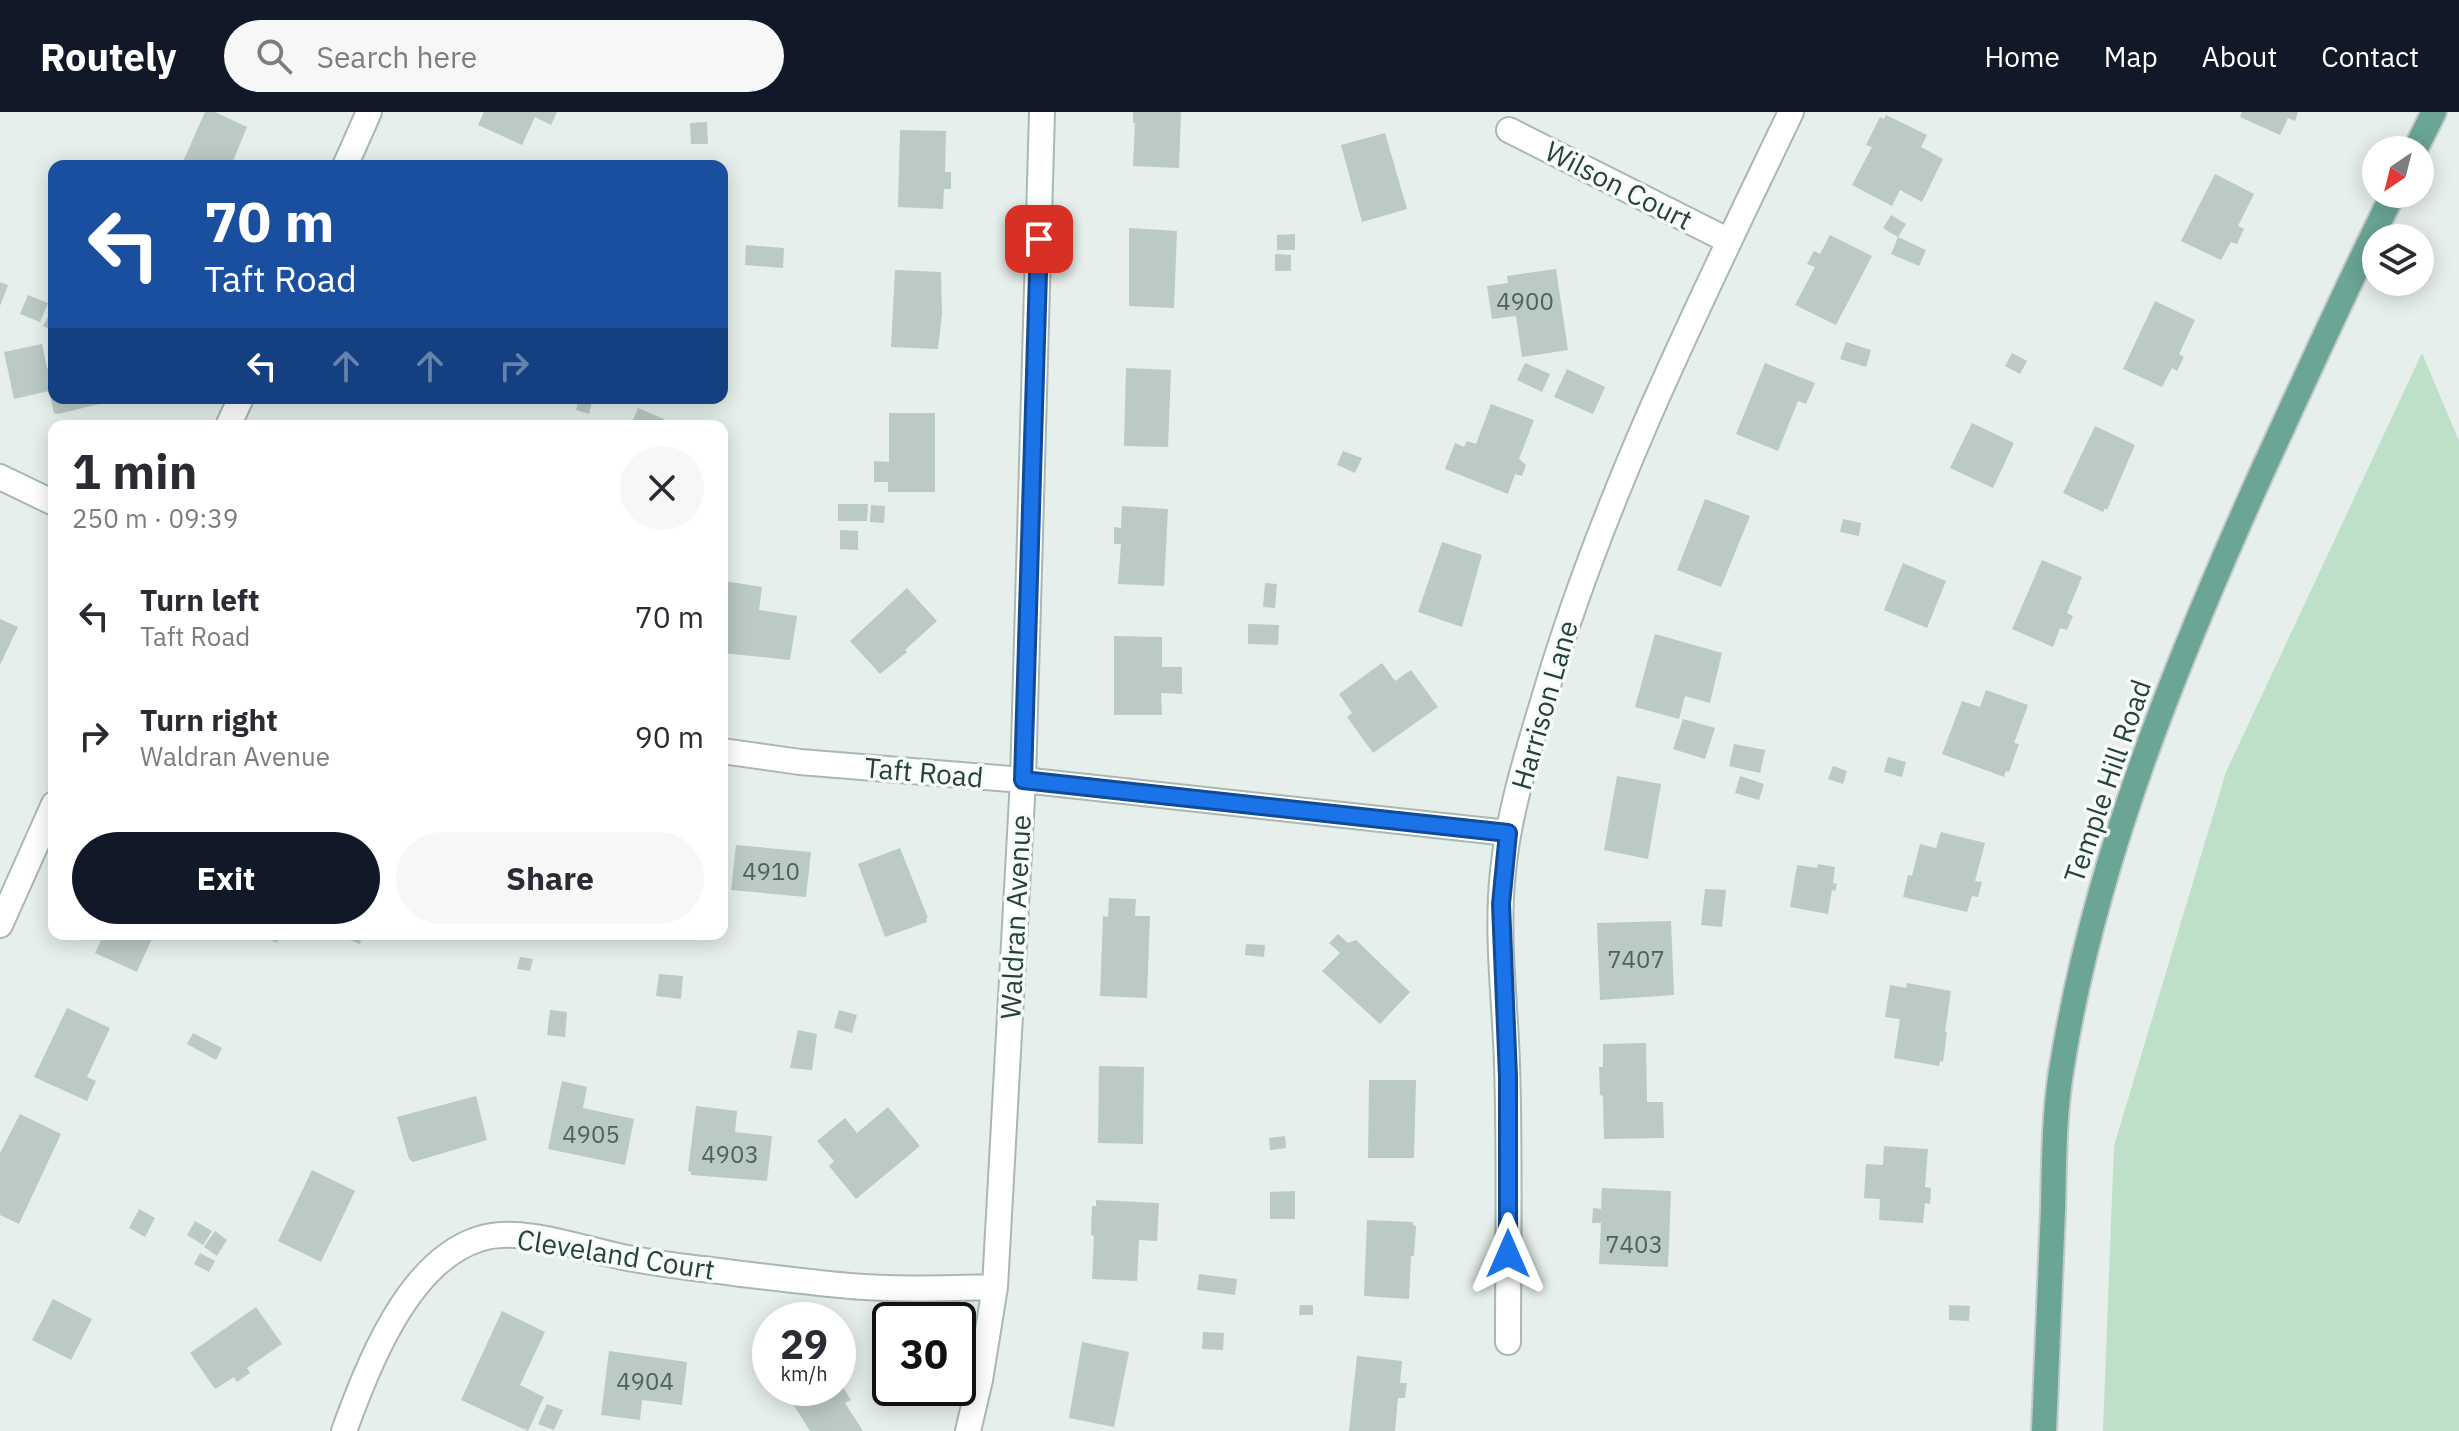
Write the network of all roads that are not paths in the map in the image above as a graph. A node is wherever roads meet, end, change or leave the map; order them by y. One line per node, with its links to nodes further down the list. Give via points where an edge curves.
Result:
1 (369, 112): 7 (street)
2 (1042, 112): 13 (street, Waldran Avenue)
3 (1791, 112): 9 (street, Harrison Lane)
4 (2434, 112): 6 (main road)
5 (1509, 130): 9 (street, Wilson Court)
6 (2422, 136)
7 (348, 160)
8 (2386, 208): 21 (main road, Temple Hill Road, via 2209,590 2161,710 2101,887 2061,1075)
9 (1729, 241): 15 (street, Harrison Lane, via 1589,563 1551,673)
10 (0, 477): 11 (street)
11 (48, 500)
12 (728, 752): 13 (street, Taft Road)
13 (1023, 780): 15 (street, Taft Road); 17 (street, Waldran Avenue)
14 (48, 817): 16 (street)
15 (1508, 833): 18 (street, Harrison Lane, via 1501,940 1508,1077)
16 (0, 925)
17 (995, 1287): 19 (street, Cleveland Court, via 850,1286 495,1235 478,1239 430,1268 386,1335); 20 (street, Waldran Avenue)
18 (1508, 1342)
19 (344, 1431)
20 (968, 1431)
21 (2044, 1431)

